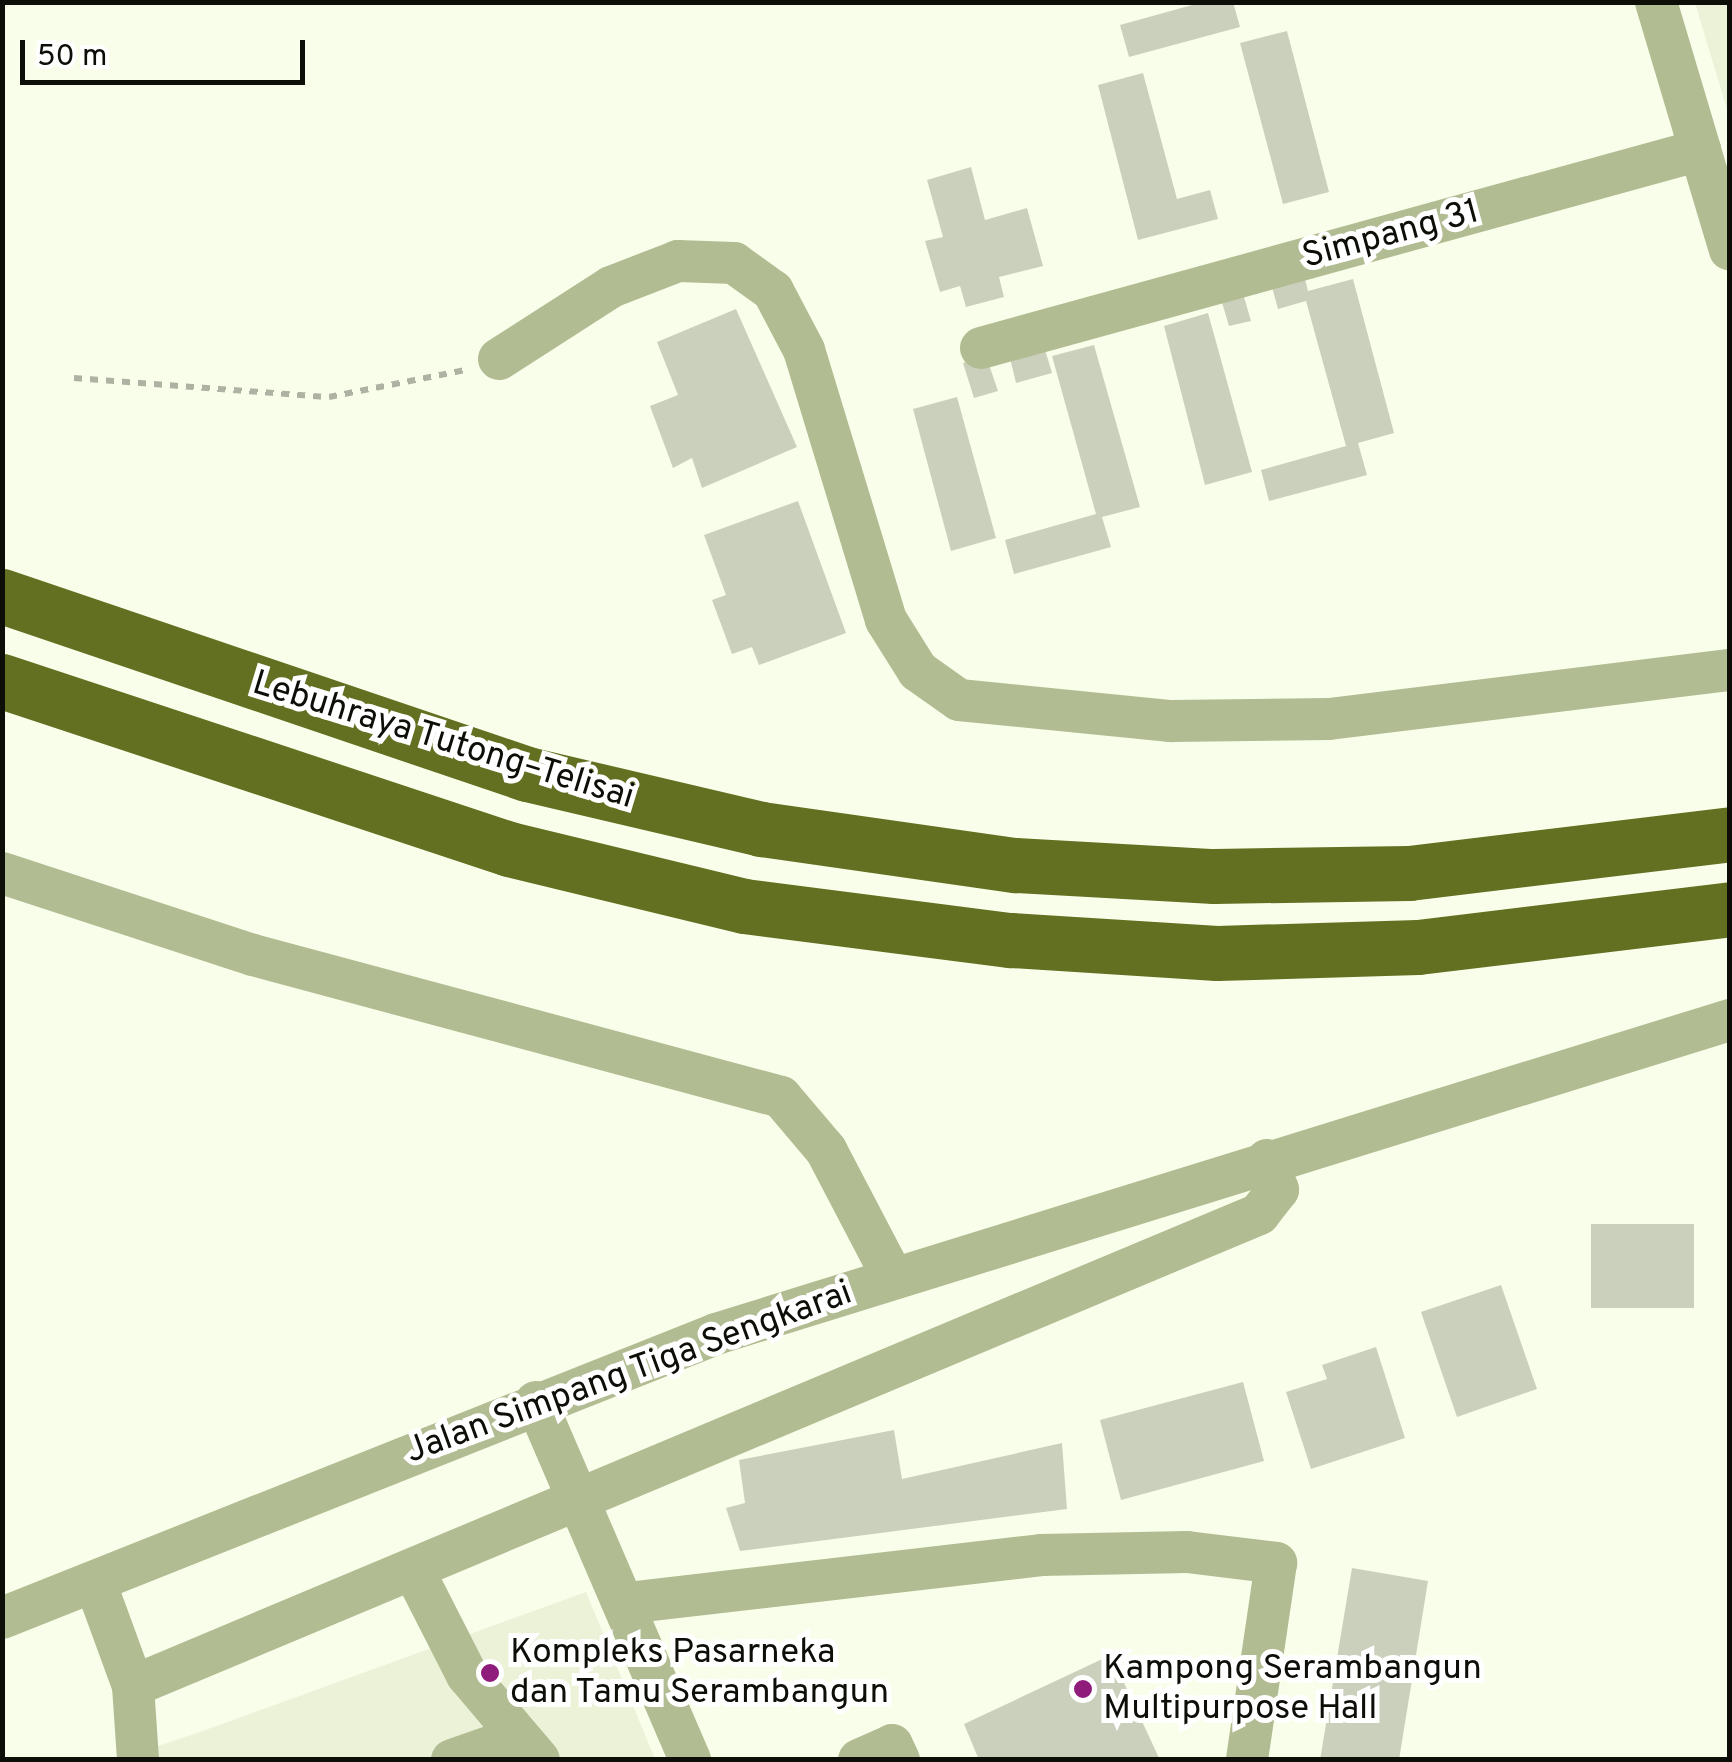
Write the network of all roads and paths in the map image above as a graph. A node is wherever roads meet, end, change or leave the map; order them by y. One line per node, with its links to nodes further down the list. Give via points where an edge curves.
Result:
1 (1656, 2): 2 (street)
2 (1700, 150): 3 (street); 4 (street, Simpang 31)
3 (1730, 250)
4 (981, 348)
5 (499, 358): 6 (path, via 417,386 329,397); 8 (street, via 611,288 678,261 734,263 773,291 804,350 886,620 918,671 959,700 1171,721 1328,720)
6 (74, 378)
7 (2, 596): 12 (highway, Lebuhraya Tutong–Telisai, via 527,774 762,828 1015,864 1214,876)
8 (1730, 670)
9 (2, 680): 14 (highway, via 508,849 744,906 1011,940 1217,953 1418,947)
10 (1730, 820): 12 (highway)
11 (1730, 834): 12 (highway, Lebuhraya Tutong–Telisai)
12 (1587, 856)
13 (2, 872): 17 (street, via 252,954 781,1097 826,1150)
14 (1730, 909)
15 (1730, 1020): 16 (street, Jalan Simpang Tiga Sengkarai)
16 (1267, 1160): 17 (street, Jalan Simpang Tiga Sengkarai); 19 (street, via 1278,1190 1259,1214)
17 (892, 1276): 18 (street, Jalan Simpang Tiga Sengkarai)
18 (536, 1402): 19 (street); 21 (street, Jalan Simpang Tiga Sengkarai)
19 (581, 1492): 20 (street); 22 (street)
20 (414, 1571): 24 (street); 25 (street, via 467,1675)
21 (95, 1582): 23 (street, Jalan Simpang Tiga Sengkarai); 24 (street)
22 (627, 1603): 28 (street); 31 (street, via 1041,1555 1187,1552 1276,1563)
23 (2, 1618)
24 (133, 1686): 26 (street)
25 (528, 1748): 27 (street)
26 (138, 1760)
27 (452, 1760)
28 (690, 1760)
29 (858, 1760): 30 (street, via 892,1744)
30 (899, 1760)
31 (1246, 1760)

